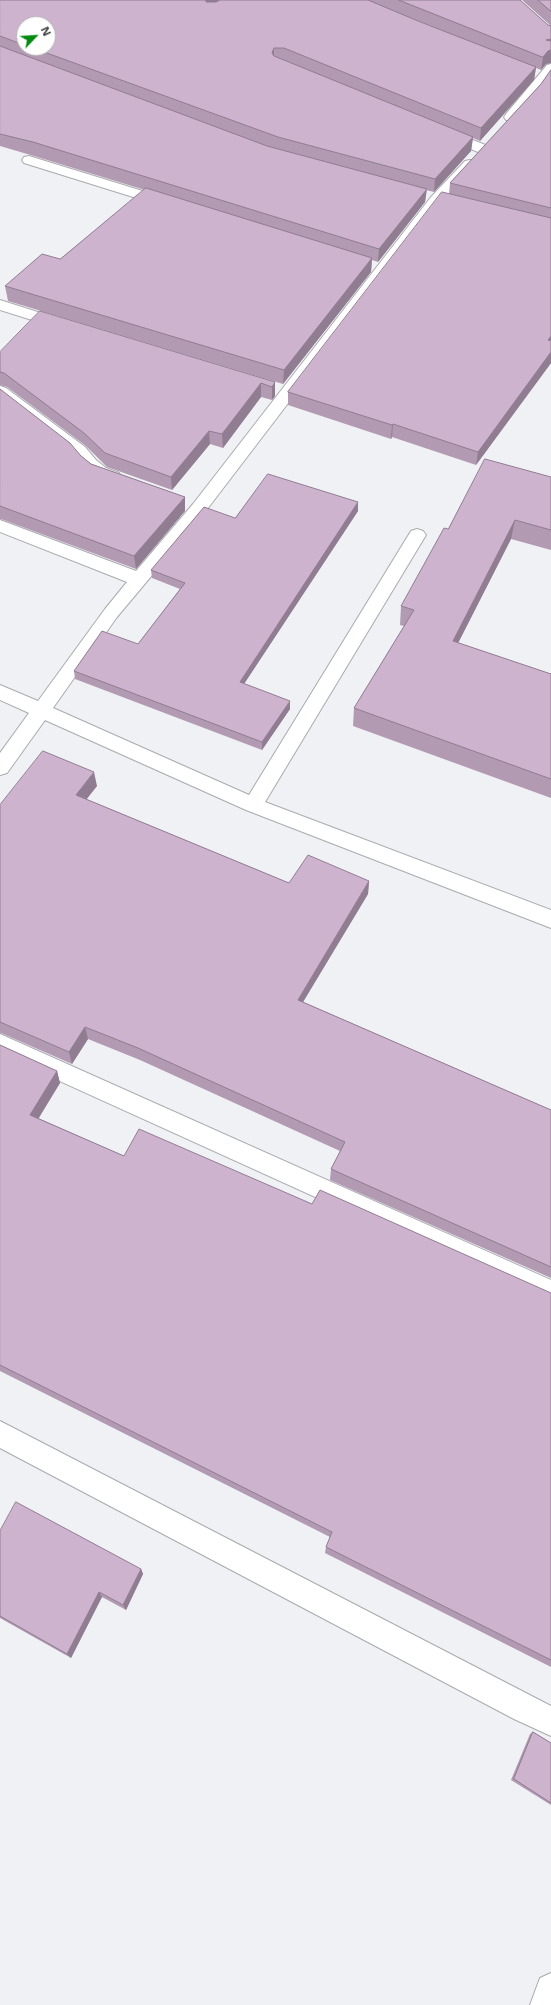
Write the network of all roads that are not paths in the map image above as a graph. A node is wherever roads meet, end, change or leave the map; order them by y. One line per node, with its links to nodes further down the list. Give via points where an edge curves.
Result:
1 (542, 72): 3 (street, via 539,94)
2 (432, 128): 3 (street)
3 (493, 138): 12 (street, via 374,267)
4 (29, 160): 5 (street)
5 (179, 206)
6 (0, 305): 7 (street)
7 (76, 328)
8 (0, 391): 9 (street, via 79,451 100,472)
9 (129, 482)
10 (0, 526): 12 (street)
11 (417, 535): 16 (street)
12 (138, 579): 14 (street)
13 (2, 695): 14 (street)
14 (42, 710): 15 (street); 16 (street)
15 (0, 768)
16 (253, 805): 17 (street)
17 (551, 919)
18 (0, 1044): 19 (street)
19 (551, 1292)
20 (0, 1434): 21 (street)
21 (551, 1721)
22 (551, 1989): 23 (street)
23 (546, 2005)

